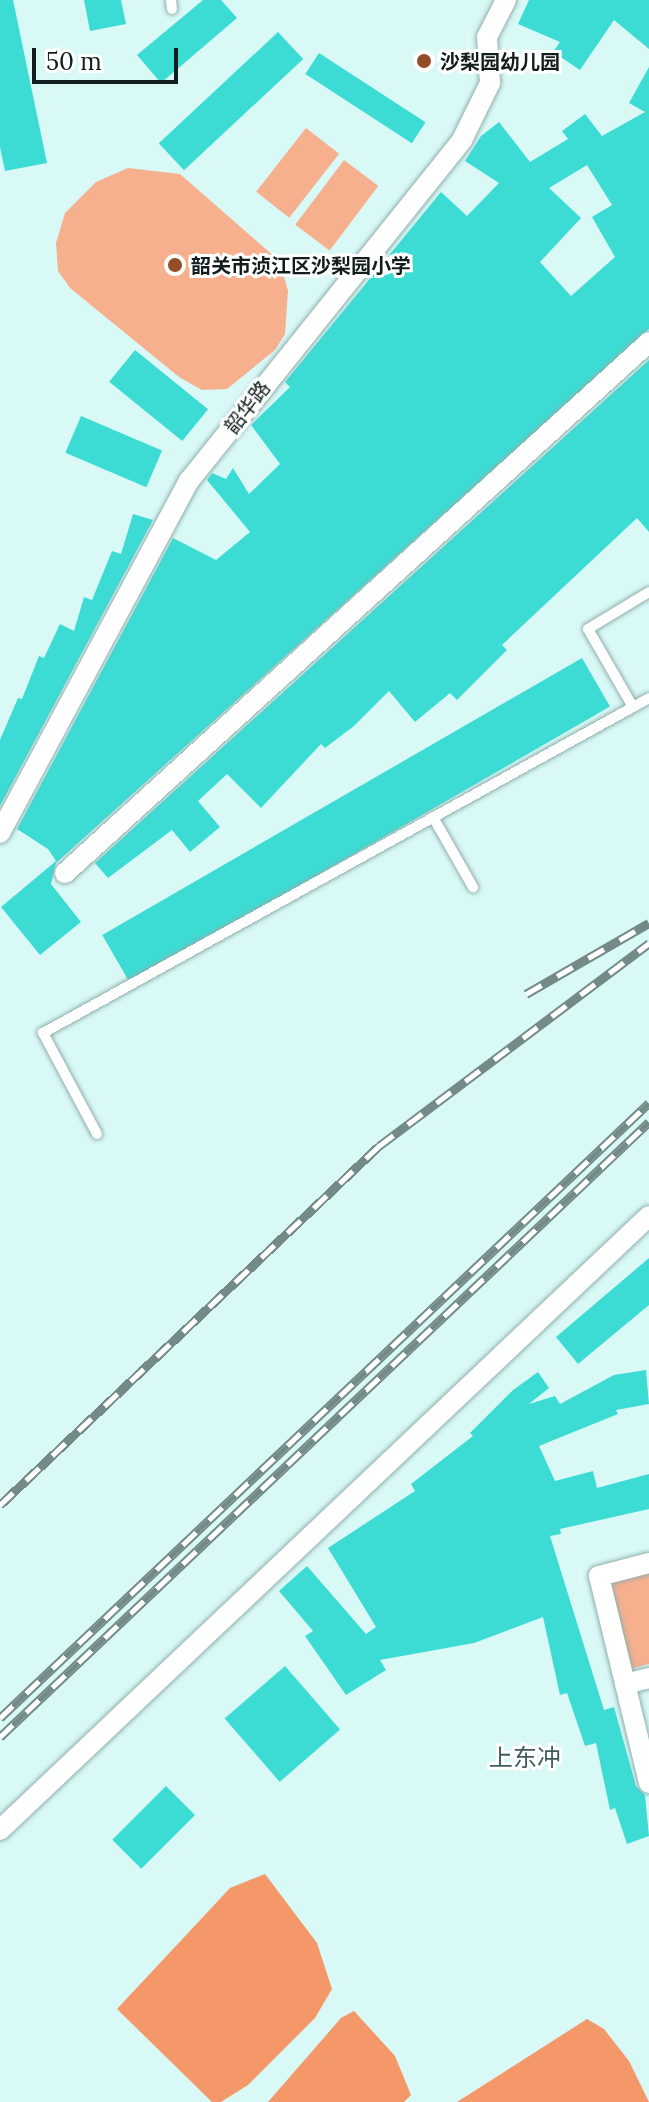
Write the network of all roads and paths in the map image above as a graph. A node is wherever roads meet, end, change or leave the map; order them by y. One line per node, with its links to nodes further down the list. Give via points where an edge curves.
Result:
1 (506, 0): 7 (street, 韶华路, via 487,37 490,83 470,126 189,481)
2 (649, 342): 8 (street)
3 (649, 592): 5 (lane, via 588,629)
4 (649, 698): 5 (lane)
5 (633, 707): 6 (lane)
6 (433, 817): 9 (lane); 10 (lane, via 43,1033)
7 (0, 833)
8 (65, 873)
9 (473, 887)
10 (97, 1134)
11 (649, 1216): 16 (street)
12 (649, 1563): 14 (street, via 599,1576)
13 (649, 1678): 14 (street)
14 (625, 1684): 15 (street)
15 (649, 1783)
16 (0, 1830)

